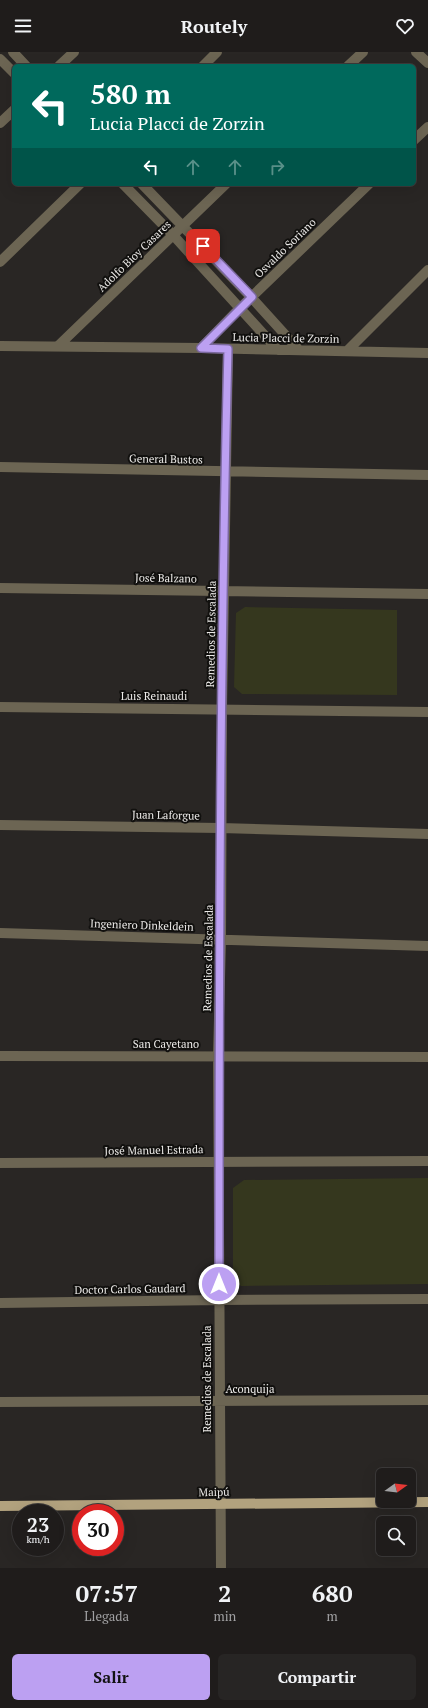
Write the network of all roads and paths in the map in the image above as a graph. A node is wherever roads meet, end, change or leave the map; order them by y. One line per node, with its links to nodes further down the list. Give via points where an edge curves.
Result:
1 (13, 52): 8 (street)
2 (74, 52): 9 (street)
3 (217, 52): 10 (street)
4 (362, 52): 11 (street)
5 (416, 52): 7 (street)
6 (0, 59): 12 (street)
7 (428, 63)
8 (24, 64)
9 (61, 64)
10 (205, 64)
11 (350, 64)
12 (12, 71)
13 (12, 112): 14 (street)
14 (0, 123)
15 (428, 127): 16 (street)
16 (416, 138)
17 (78, 186): 24 (street)
18 (125, 186): 23 (street)
19 (144, 186): 22 (street)
20 (224, 186): 22 (street, Adolfo Bioy Casares)
21 (366, 186): 26 (street, Osvaldo Soriano)
22 (183, 226): 23 (street, Adolfo Bioy Casares); 26 (street)
23 (173, 235): 27 (street); 29 (street, Adolfo Bioy Casares)
24 (0, 262)
25 (428, 270): 34 (street)
26 (252, 297): 27 (street, Osvaldo Soriano); 33 (street)
27 (240, 308): 30 (street, Osvaldo Soriano); 32 (street)
28 (0, 346): 29 (street, Lucia Placci de Zorzin)
29 (58, 346): 30 (street, Lucia Placci de Zorzin)
30 (201, 348): 31 (street, Lucia Placci de Zorzin)
31 (228, 349): 32 (street, Lucia Placci de Zorzin); 37 (street, Remedios de Escalada)
32 (278, 350): 33 (street, Lucia Placci de Zorzin)
33 (299, 350): 34 (street, Lucia Placci de Zorzin)
34 (346, 351): 35 (street, Lucia Placci de Zorzin)
35 (428, 353)
36 (0, 467): 37 (street, General Bustos)
37 (225, 472): 38 (street, General Bustos); 40 (street, Remedios de Escalada)
38 (428, 475)
39 (0, 588): 40 (street, José Balzano)
40 (224, 591): 41 (street, José Balzano); 43 (street, Remedios de Escalada)
41 (428, 594)
42 (0, 707): 43 (street, Luis Reinaudi)
43 (222, 709): 44 (street, Luis Reinaudi); 46 (street, Remedios de Escalada)
44 (428, 712)
45 (0, 825): 46 (street, Juan Laforgue)
46 (221, 828): 47 (street, Juan Laforgue); 49 (street, Remedios de Escalada)
47 (428, 834)
48 (0, 933): 49 (street, Ingeniero Dinkeldein)
49 (221, 940): 50 (street, Ingeniero Dinkeldein); 52 (street, Remedios de Escalada)
50 (428, 946)
51 (0, 1056): 52 (street, San Cayetano)
52 (218, 1056): 53 (street, San Cayetano); 54 (street, Remedios de Escalada)
53 (428, 1057)
54 (218, 1161): 55 (street, José Manuel Estrada); 56 (street, José Manuel Estrada); 58 (street, Remedios de Escalada)
55 (428, 1161)
56 (0, 1163)
57 (428, 1299): 58 (street, Doctor Carlos Gaudard)
58 (219, 1300): 59 (street, Doctor Carlos Gaudard); 61 (street, Remedios de Escalada)
59 (0, 1303)
60 (428, 1400): 61 (street, Aconquija)
61 (220, 1401): 62 (street, Aconquija); 64 (street, Remedios de Escalada)
62 (0, 1402)
63 (428, 1502): 64 (main road, Maipú)
64 (220, 1504): 65 (main road, Maipú); 66 (street, Remedios de Escalada)
65 (0, 1506)
66 (221, 1568)

